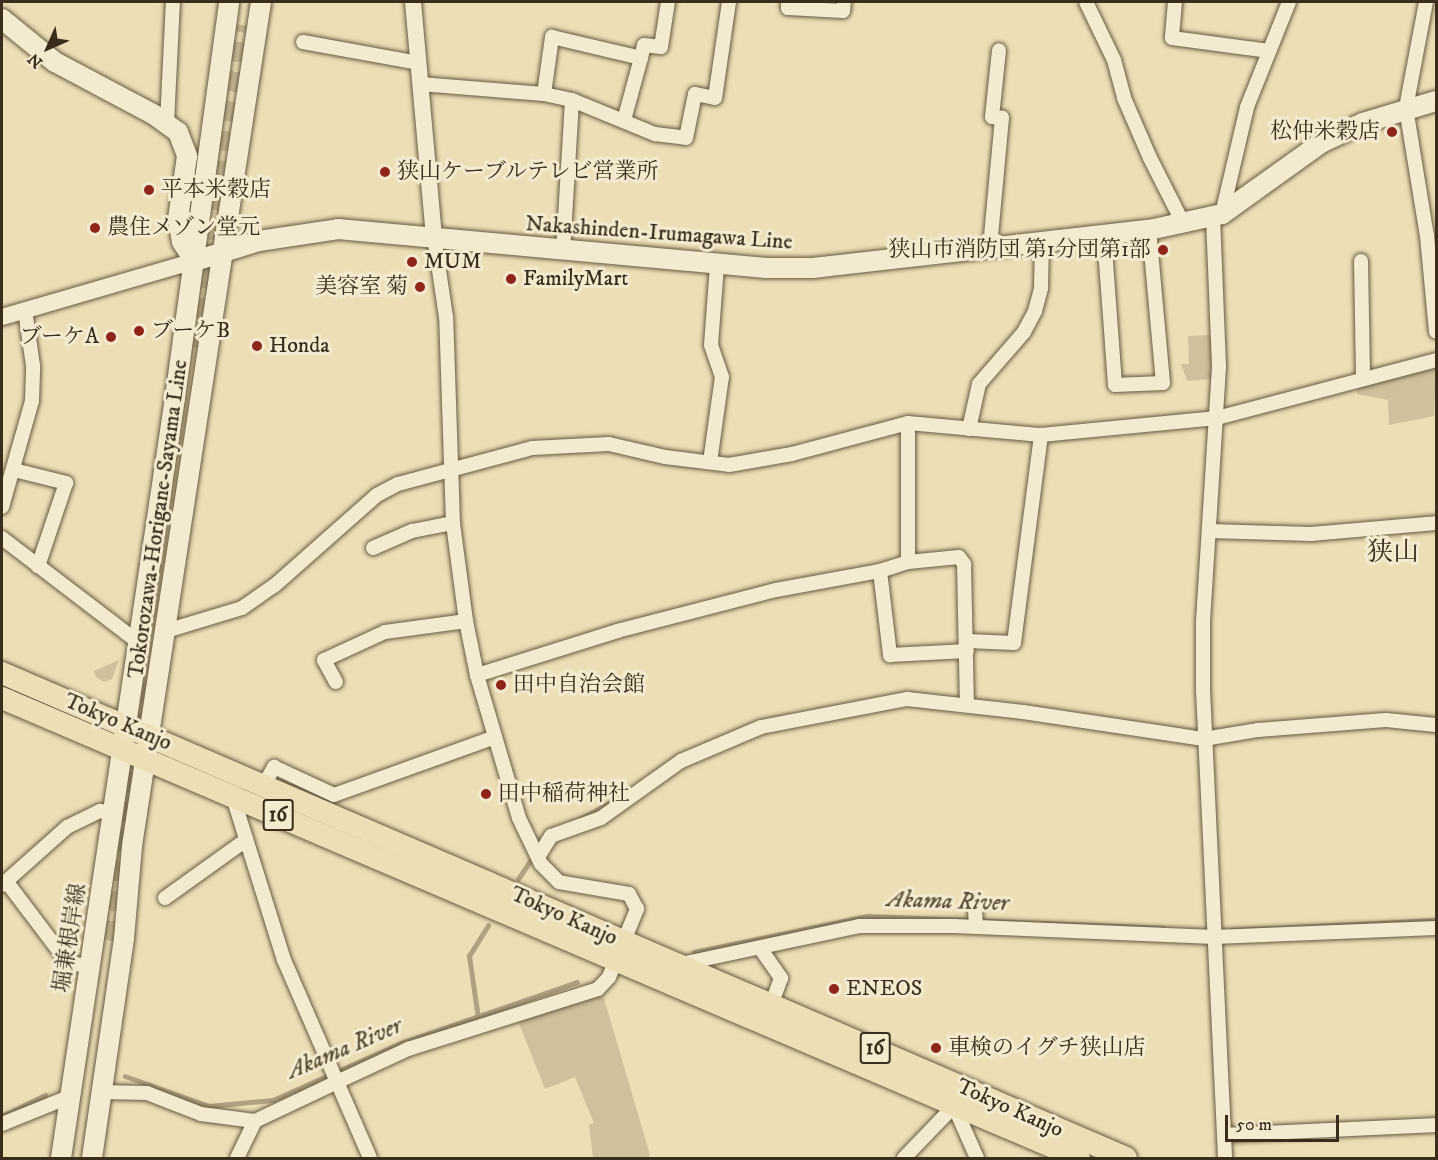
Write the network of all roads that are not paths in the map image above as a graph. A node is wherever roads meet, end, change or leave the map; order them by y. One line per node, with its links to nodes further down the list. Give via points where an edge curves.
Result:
1 (173, 2): 28 (street)
2 (229, 2): 27 (main road, Tokorozawa-Horigane-Sayama Line)
3 (241, 2): 4 (main road, via 241,26)
4 (248, 2)
5 (261, 2): 37 (main road, Tokorozawa-Horigane-Sayama Line)
6 (413, 2): 20 (street)
7 (668, 2): 19 (street, via 661,47 644,45)
8 (729, 2): 26 (street, via 715,98 695,94 686,138 654,134)
9 (788, 2): 10 (street, via 788,8 843,11)
10 (844, 2)
11 (1086, 2): 30 (street, via 1114,60 1124,98 1150,158)
12 (1175, 2): 18 (street, via 1172,38)
13 (1289, 2): 18 (street)
14 (1426, 2): 25 (street)
15 (3, 24): 28 (main road, via 55,62)
16 (303, 42): 20 (street)
17 (999, 50): 35 (street, via 992,117 1002,117)
18 (1269, 51): 29 (street, via 1247,107)
19 (641, 58): 22 (street, via 552,37); 26 (street)
20 (418, 63): 21 (street)
21 (420, 84): 22 (street); 33 (street)
22 (544, 94): 23 (street)
23 (572, 100): 26 (street); 36 (street)
24 (1437, 101): 25 (main road, Nakashinden-Irumagawa Line)
25 (1406, 108): 29 (main road, Nakashinden-Irumagawa Line, via 1321,143); 43 (street, via 1427,236)
26 (624, 120)
27 (213, 121): 28 (main road, via 198,129); 38 (main road, Tokorozawa-Horigane-Sayama Line)
28 (169, 124): 38 (main road, via 186,148 178,219 182,242)
29 (1217, 215): 30 (main road, Nakashinden-Irumagawa Line); 46 (street)
30 (1184, 225): 31 (main road, Nakashinden-Irumagawa Line)
31 (1149, 230): 32 (main road, Nakashinden-Irumagawa Line); 32 (street, via 1163,383 1115,385)
32 (1104, 235): 34 (main road, Nakashinden-Irumagawa Line)
33 (434, 237): 36 (main road, Nakashinden-Irumagawa Line); 37 (main road, Nakashinden-Irumagawa Line, via 338,230 259,241); 52 (street, via 446,316)
34 (1042, 242): 35 (main road, Nakashinden-Irumagawa Line); 48 (street, via 1041,288 1035,311 1024,332 979,384)
35 (990, 247): 40 (main road, Nakashinden-Irumagawa Line, via 813,268)
36 (563, 252): 40 (main road, Nakashinden-Irumagawa Line)
37 (220, 253): 38 (main road, Nakashinden-Irumagawa Line); 63 (main road, Tokorozawa-Horigane-Sayama Line)
38 (195, 261): 41 (street); 64 (main road, Tokorozawa-Horigane-Sayama Line)
39 (1361, 261): 45 (street)
40 (717, 266): 50 (street, via 711,345 722,377)
41 (25, 310): 42 (street); 51 (street, via 33,366 32,401)
42 (2, 317)
43 (1437, 332)
44 (1437, 360): 45 (street)
45 (1364, 379): 46 (street)
46 (1217, 418): 49 (street); 56 (street)
47 (908, 423): 48 (street); 50 (street, via 753,462); 59 (street)
48 (969, 429): 49 (street)
49 (1041, 435): 65 (street, via 1014,643)
50 (710, 462): 52 (street, via 609,444 578,444 532,448)
51 (14, 470): 53 (street); 60 (street, via 66,483)
52 (452, 470): 54 (street); 63 (street, via 422,476 377,495 274,586 242,608)
53 (2, 507)
54 (453, 523): 58 (street, via 412,531); 62 (street)
55 (1437, 523): 56 (street, via 1311,534)
56 (1209, 531): 75 (street, via 1203,624)
57 (2, 538): 60 (street)
58 (374, 548)
59 (909, 562): 61 (street); 65 (street, via 959,557 964,564)
60 (38, 566): 64 (street)
61 (880, 571): 65 (street, via 890,655); 67 (street, via 713,606)
62 (466, 621): 67 (street); 68 (street, via 386,632 324,660)
63 (166, 631): 73 (main road, Tokorozawa-Horigane-Sayama Line)
64 (138, 642): 71 (main road, Tokorozawa-Horigane-Sayama Line)
65 (967, 646): 69 (street)
66 (2, 673): 71 (highway, Tokyo Kanjo / 16)
67 (477, 675): 74 (street)
68 (336, 682)
69 (967, 704): 75 (street); 82 (street, via 907,699 761,727 681,761 601,818 551,836)
70 (6, 705): 76 (highway, Tokyo Kanjo / 16)
71 (125, 725): 73 (highway, Tokyo Kanjo / 16); 76 (main road, 堀兼根岸線)
72 (1437, 725): 75 (street, via 1386,720 1258,730)
73 (151, 736): 77 (main road, Tokorozawa-Horigane-Sayama Line); 78 (highway, Tokyo Kanjo / 16)
74 (495, 737): 78 (street, via 334,795 274,767); 82 (street, via 519,818)
75 (1204, 739): 89 (street)
76 (122, 749): 77 (highway, Tokyo Kanjo / 16); 80 (main road, 堀兼根岸線)
77 (146, 759): 79 (highway, Tokyo Kanjo / 16); 97 (main road)
78 (264, 785): 92 (highway, Tokyo Kanjo / 16)
79 (232, 794): 81 (street); 92 (highway, Tokyo Kanjo / 16)
80 (113, 813): 83 (street, via 100,811 67,827); 94 (main road, 堀兼根岸線)
81 (246, 840): 84 (street); 96 (street, via 284,960)
82 (538, 857): 92 (street, via 559,882 629,894 638,909)
83 (4, 883): 94 (street, via 68,963)
84 (165, 898)
85 (859, 912): 86 (street)
86 (860, 926): 89 (street, via 976,918); 90 (street)
87 (1437, 928): 89 (street)
88 (772, 930): 90 (street)
89 (1214, 937): 103 (street)
90 (776, 944): 91 (street)
91 (760, 948): 93 (street); 95 (street, via 781,978)
92 (619, 952): 93 (highway, Tokyo Kanjo / 16); 96 (street, via 598,989); 99 (highway, Tokyo Kanjo / 16)
93 (677, 964): 95 (highway, Tokyo Kanjo / 16)
94 (90, 966): 98 (main road, 堀兼根岸線)
95 (772, 1003): 113 (highway, Tokyo Kanjo / 16)
96 (333, 1077): 100 (street); 109 (street)
97 (102, 1092): 100 (street, via 147,1093 201,1114); 107 (main road)
98 (71, 1096): 101 (street); 104 (main road, 堀兼根岸線)
99 (954, 1106): 110 (street); 111 (street); 112 (highway, Tokyo Kanjo / 16)
100 (255, 1121): 108 (street)
101 (2, 1124)
102 (1437, 1125): 103 (street)
103 (1224, 1135): 114 (street)
104 (62, 1158)
105 (72, 1158): 106 (main road, 堀兼根岸線, via 109,941)
106 (81, 1158)
107 (92, 1158)
108 (237, 1158)
109 (370, 1158)
110 (904, 1158)
111 (977, 1158)
112 (1078, 1158)
113 (1126, 1158)
114 (1225, 1158)

